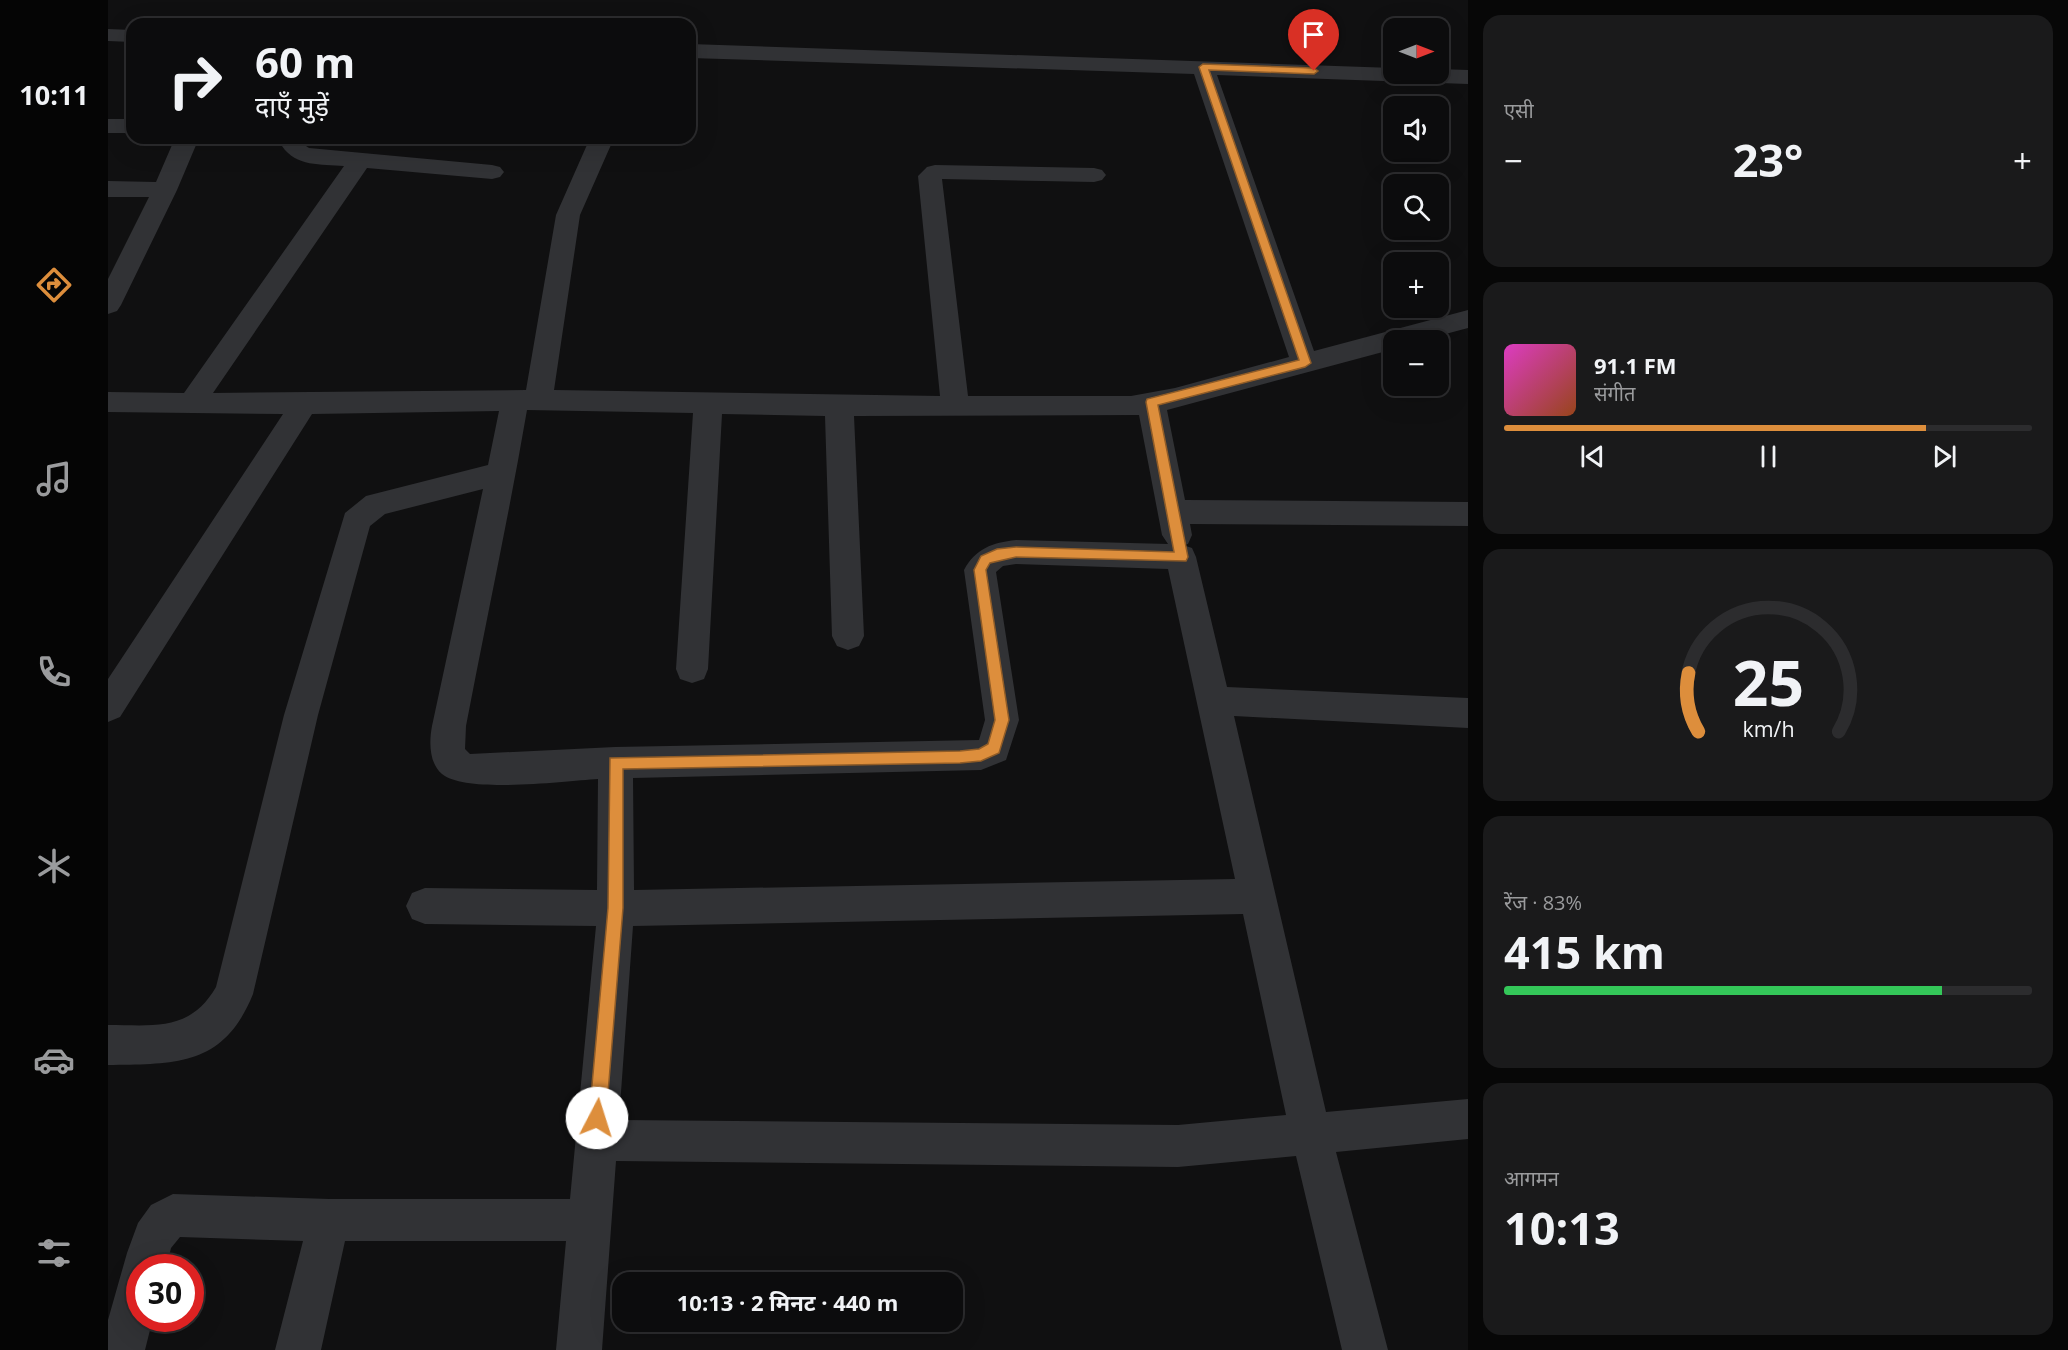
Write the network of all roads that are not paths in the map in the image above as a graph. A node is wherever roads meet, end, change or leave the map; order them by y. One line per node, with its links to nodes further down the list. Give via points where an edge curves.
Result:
1 (108, 35): 2 (street)
2 (126, 36)
3 (696, 51): 4 (street)
4 (1203, 67): 5 (street); 18 (street)
5 (1468, 77)
6 (108, 126): 7 (street)
7 (126, 126)
8 (184, 144): 15 (street)
9 (294, 144): 11 (street, via 305,155)
10 (599, 144): 19 (street, via 568,214)
11 (360, 160): 12 (street); 21 (street)
12 (492, 172)
13 (1094, 176): 26 (street, via 943,172 930,176)
14 (108, 189): 15 (street)
15 (165, 190): 16 (street)
16 (108, 305)
17 (1468, 319): 18 (street)
18 (1305, 363): 22 (street)
19 (526, 400): 23 (street); 24 (street); 27 (street)
20 (108, 402): 21 (street)
21 (192, 402): 23 (street)
22 (1151, 402): 26 (street, via 1111,407); 28 (street)
23 (304, 404): 34 (street)
24 (708, 404): 25 (street); 32 (street)
25 (839, 406): 26 (street); 31 (street)
26 (955, 406)
27 (503, 473): 36 (street, via 484,546 458,680 447,745 449,757 456,765 470,770); 40 (street, via 377,504 356,522 302,716 234,994 226,1012 209,1030 188,1041)
28 (1172, 512): 29 (street); 30 (street)
29 (1468, 514)
30 (1181, 557): 33 (street); 36 (street, via 1016,552 985,560 980,570 1002,720 994,748 981,755)
31 (848, 636)
32 (692, 669)
33 (1214, 701): 35 (street); 37 (street)
34 (108, 707)
35 (1468, 713)
36 (615, 763): 39 (street)
37 (1257, 896): 39 (street); 42 (street)
38 (425, 906): 39 (street)
39 (616, 908): 43 (street)
40 (108, 1045)
41 (1468, 1119): 42 (street)
42 (1311, 1134): 43 (street, via 1178,1146); 51 (street)
43 (596, 1140): 45 (street)
44 (329, 1220): 45 (street); 46 (street, via 172,1215 162,1222); 49 (street)
45 (590, 1220): 50 (street)
46 (148, 1254)
47 (127, 1332): 48 (street)
48 (122, 1350)
49 (298, 1350)
50 (579, 1350)
51 (1365, 1350)

